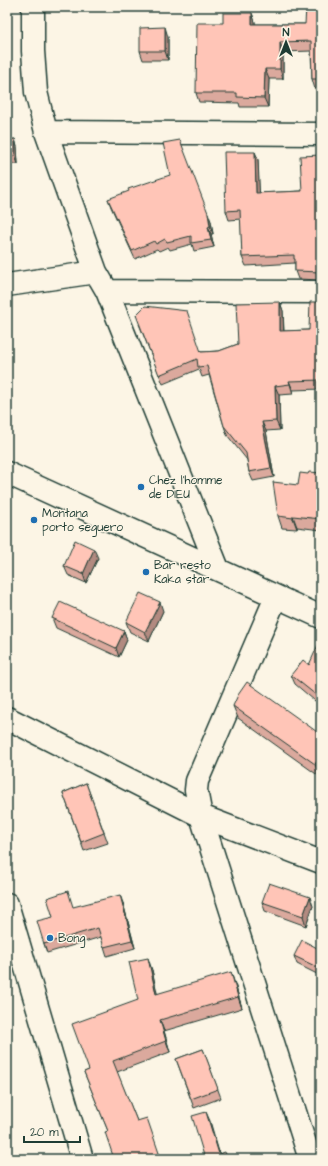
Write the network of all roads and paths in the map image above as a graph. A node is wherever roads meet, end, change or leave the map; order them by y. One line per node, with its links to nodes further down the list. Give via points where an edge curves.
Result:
1 (33, 7): 2 (street, via 36,92)
2 (46, 132): 3 (street); 4 (street)
3 (321, 134)
4 (96, 272): 5 (street); 6 (street)
5 (7, 284)
6 (107, 291): 7 (street); 9 (street)
7 (321, 292)
8 (7, 473): 9 (street)
9 (218, 569): 10 (street)
10 (276, 597): 11 (street); 13 (street, via 197,781 196,790)
11 (321, 617)
12 (7, 718): 13 (street)
13 (201, 816): 14 (street); 17 (street)
14 (321, 862)
15 (7, 904): 16 (street)
16 (82, 1159)
17 (310, 1159)

